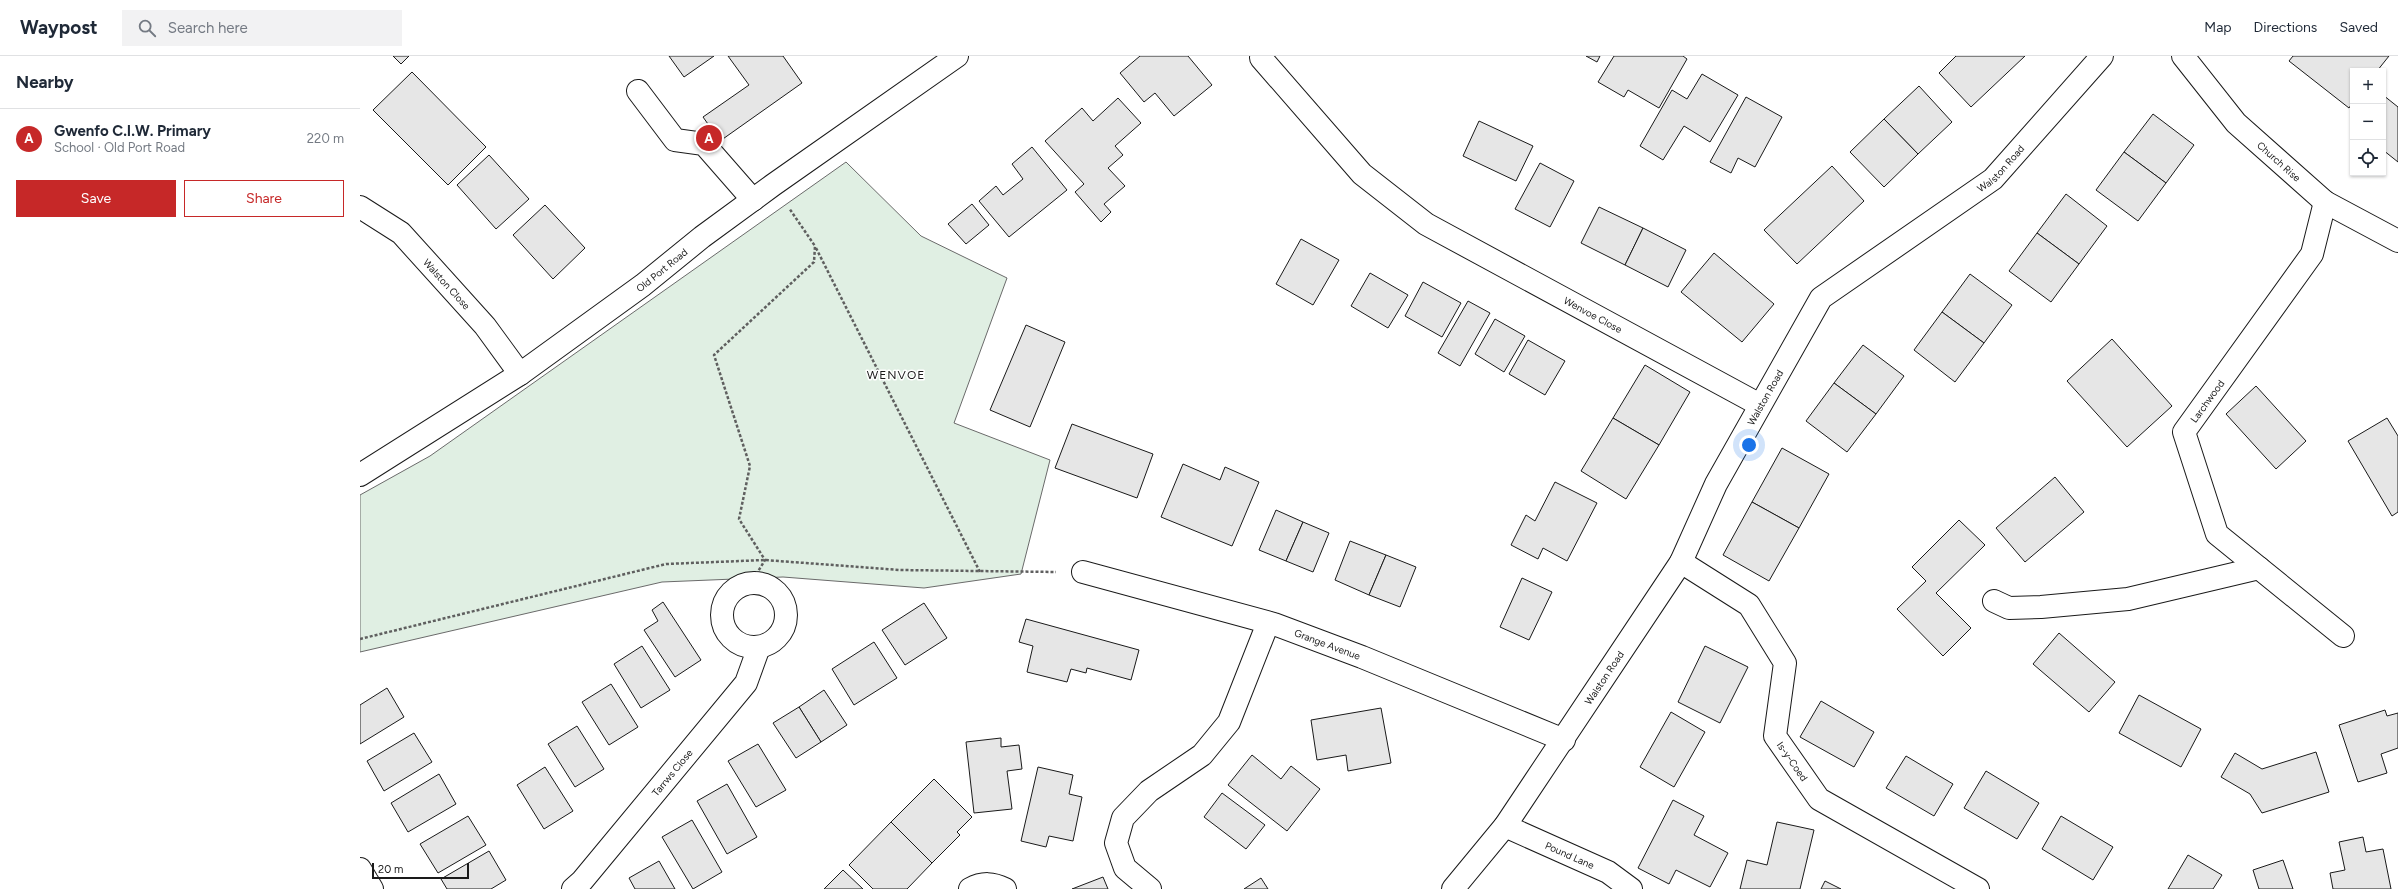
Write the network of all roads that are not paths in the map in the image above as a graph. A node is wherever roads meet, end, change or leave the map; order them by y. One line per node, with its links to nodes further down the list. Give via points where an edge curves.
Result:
1 (957, 56): 6 (street, Old Port Road)
2 (2102, 56): 11 (street, Walston Road, via 1993,179 1821,298)
3 (2183, 56): 7 (street, Church Rise, via 2236,123)
4 (1261, 58): 11 (street, Wenvoe Close, via 1362,174 1426,224)
5 (638, 91): 6 (street, via 675,140 704,144)
6 (753, 200): 10 (street, Old Port Road, via 643,285)
7 (2326, 202): 9 (street, Church Rise); 14 (street, Larchwood, via 2312,254 2184,432 2217,534)
8 (360, 207): 10 (street, Walston Close, via 401,233 477,316)
9 (2398, 241)
10 (520, 374): 12 (street, Old Port Road)
11 (1760, 405): 13 (street, Walston Road, via 1716,484)
12 (360, 475)
13 (1681, 562): 20 (street, Walston Road); 30 (street, Is-y-Coed, via 1749,605 1785,663 1776,736 1819,799)
14 (2259, 568): 16 (street, via 2128,599 2010,608); 18 (street, Larchwood)
15 (1083, 572): 17 (street, Grange Avenue)
16 (1994, 601)
17 (1268, 623): 20 (street, Grange Avenue, via 1362,657); 27 (street, via 1229,722 1202,755 1149,791 1124,818 1116,843 1125,868)
18 (2343, 636)
19 (759, 648): 19 (street, via 738,644 725,629 722,619 722,609 732,591 751,583 772,588 780,596 786,617 784,628 778,637); 24 (street, Tarrws Close, via 746,683)
20 (1564, 740): 21 (street, Walston Road)
21 (1505, 826): 28 (street, Walston Road); 29 (street, Pound Lane, via 1608,872)
22 (360, 869): 23 (street)
23 (372, 889)
24 (573, 889)
25 (970, 889): 26 (street, via 987,884)
26 (1005, 889)
27 (1150, 889)
28 (1453, 889)
29 (1631, 889)
30 (1978, 889)

